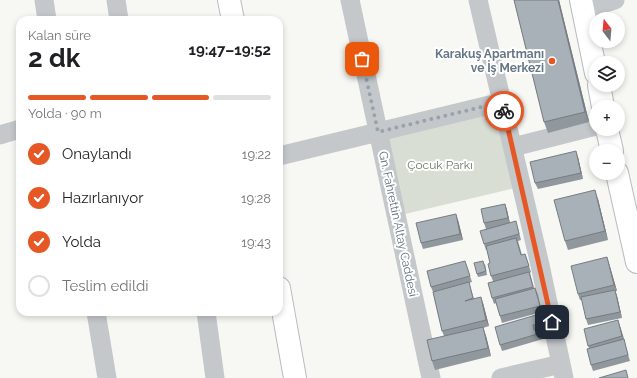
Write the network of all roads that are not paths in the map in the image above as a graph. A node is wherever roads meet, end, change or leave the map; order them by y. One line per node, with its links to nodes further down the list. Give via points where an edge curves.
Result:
1 (44, 0): 8 (street)
2 (116, 0): 9 (street)
3 (229, 0): 10 (street)
4 (350, 0): 15 (street, Gn. Fahrettin Altay Caddesi)
5 (478, 0): 12 (street)
6 (614, 0): 7 (street)
7 (582, 5): 11 (street)
8 (46, 16)
9 (118, 16)
10 (231, 16)
11 (592, 56)
12 (502, 102): 15 (street); 17 (street)
13 (589, 128): 17 (street)
14 (16, 130): 16 (street)
15 (378, 132): 18 (street); 28 (street, Gn. Fahrettin Altay Caddesi)
16 (0, 136)
17 (513, 147): 24 (street)
18 (283, 155)
19 (619, 180): 20 (street)
20 (637, 262)
21 (283, 312): 27 (street)
22 (97, 316): 25 (street)
23 (206, 316): 26 (street)
24 (562, 371): 29 (street)
25 (107, 378)
26 (214, 378)
27 (294, 378)
28 (431, 378)
29 (501, 378)

